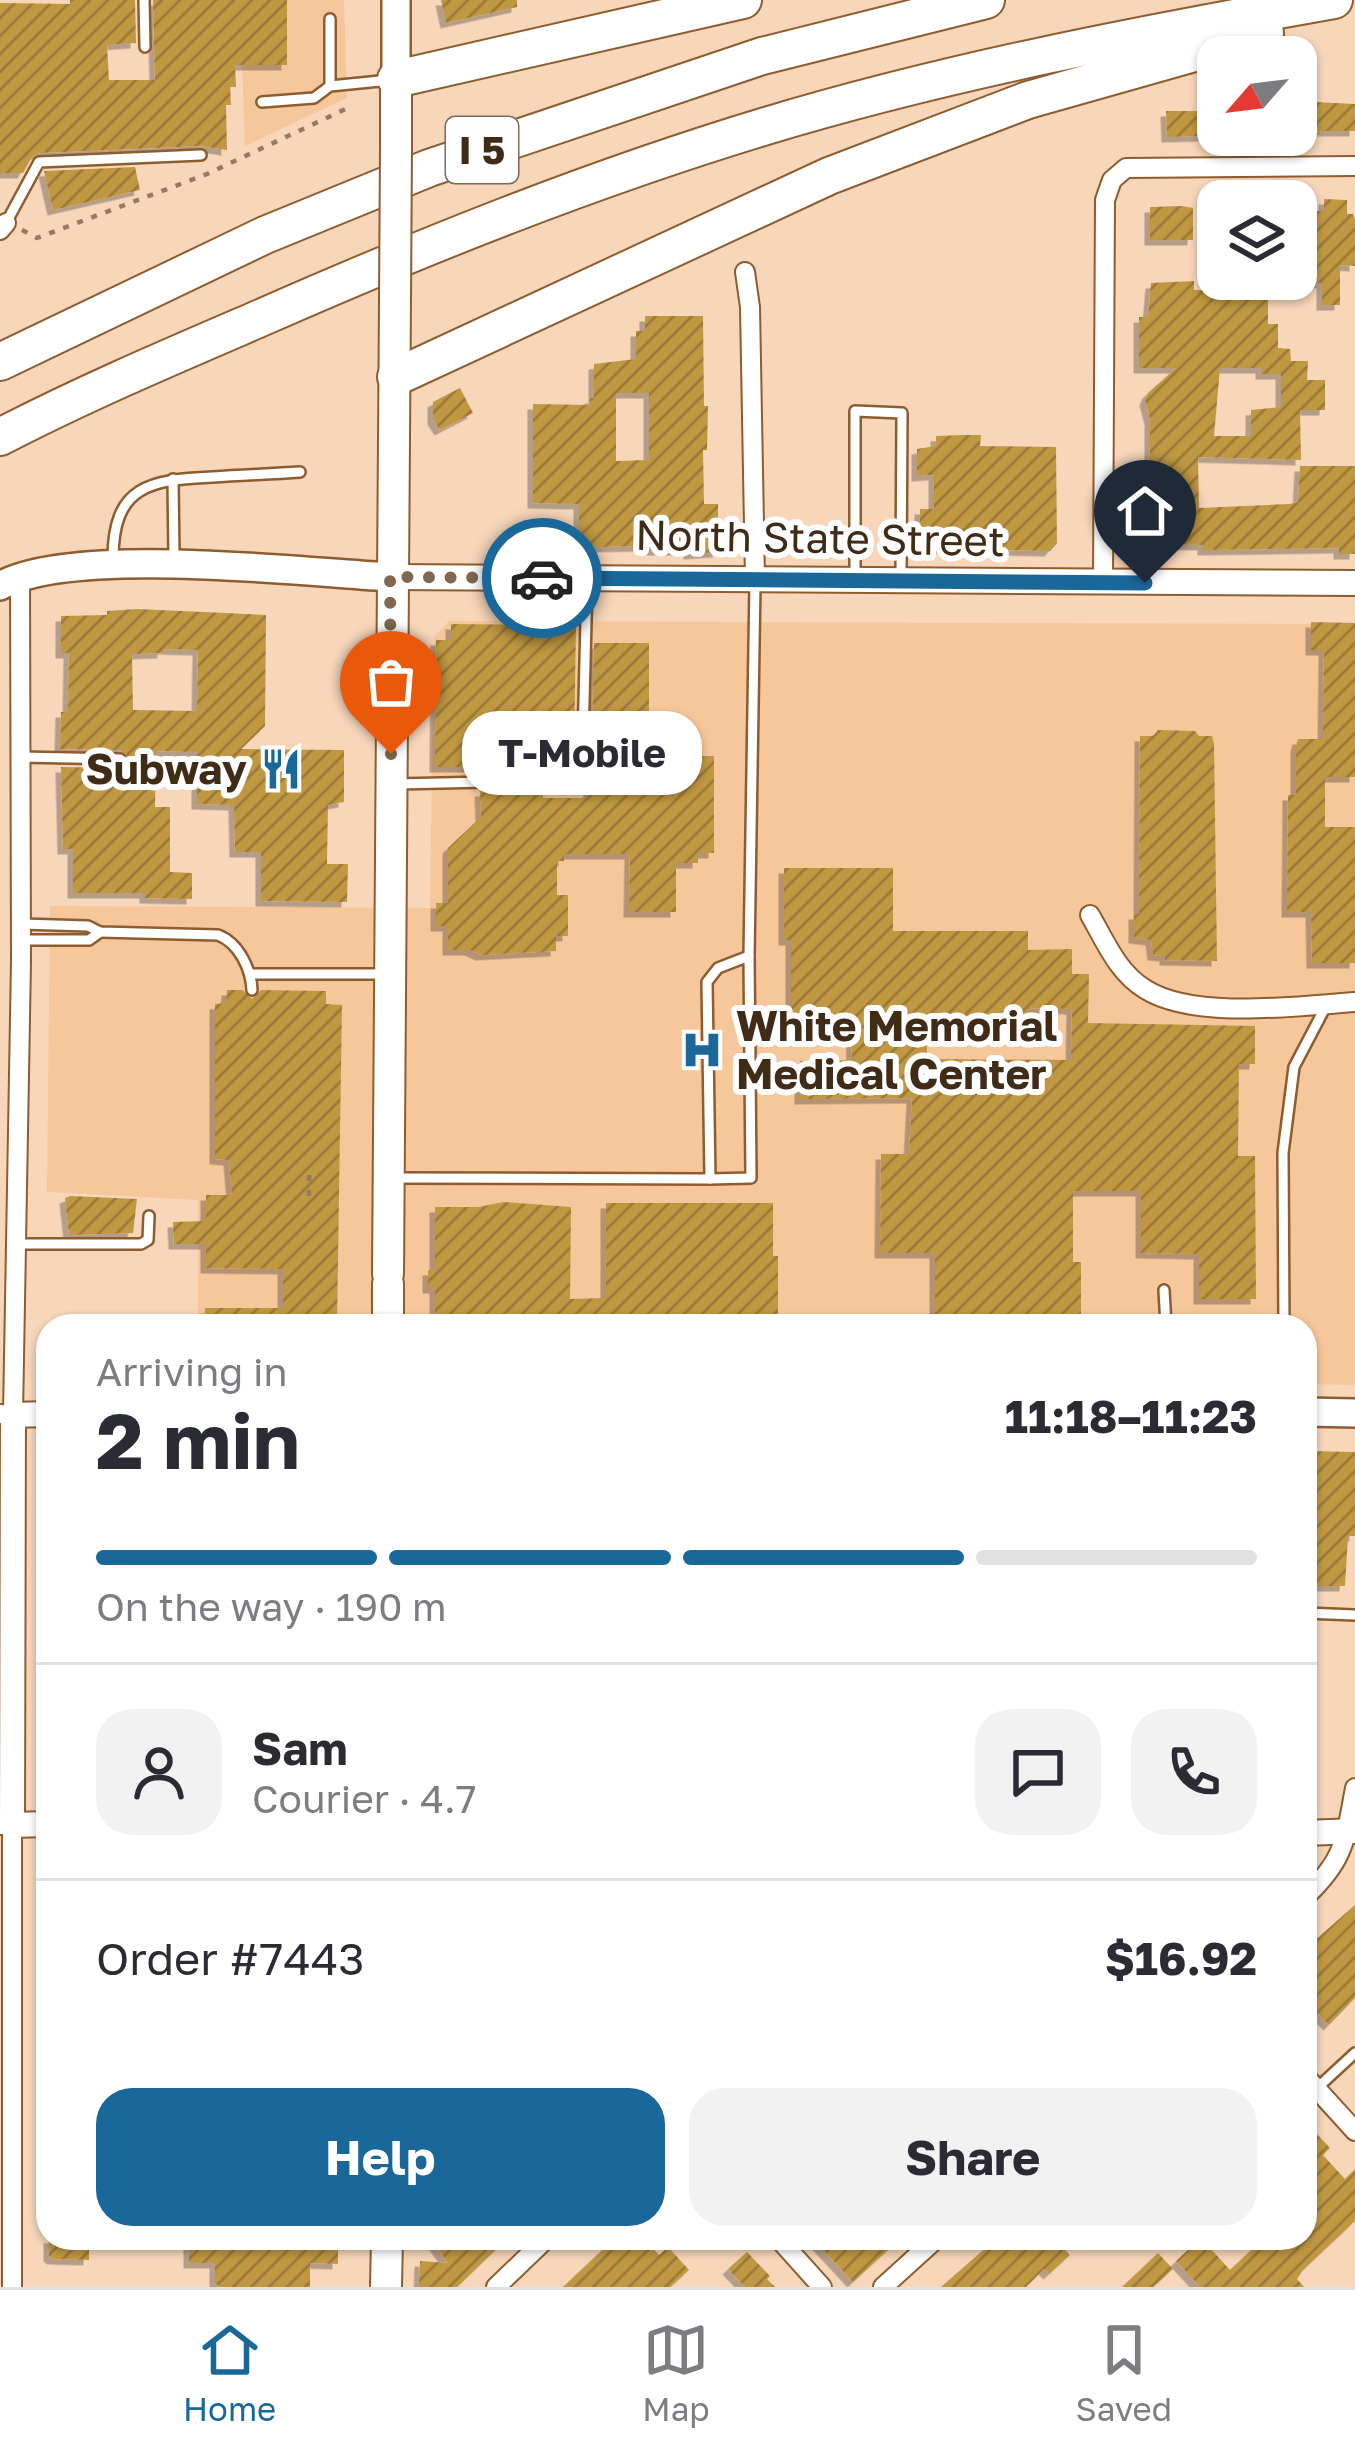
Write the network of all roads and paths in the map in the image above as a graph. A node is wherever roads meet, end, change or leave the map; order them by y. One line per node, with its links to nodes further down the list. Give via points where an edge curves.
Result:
1 (144, 0): 8 (lane)
2 (396, 0): 9 (main road)
3 (742, 0): 9 (highway)
4 (986, 0): 17 (highway, I 5, via 762,56 429,168 265,235)
5 (1334, 0): 19 (highway, I 5, via 1114,39 626,170 454,233)
6 (1355, 8): 18 (highway, via 1028,100 829,176)
7 (330, 19): 10 (lane)
8 (145, 47)
9 (396, 79): 10 (lane); 18 (main road, bridge)
10 (330, 86): 11 (lane, via 314,98)
11 (262, 102)
12 (352, 106): 15 (path, via 207,174 38,238)
13 (201, 154): 15 (lane, via 39,162)
14 (1355, 166): 30 (street, via 1126,168 1112,180 1105,200)
15 (3, 226)
16 (746, 272): 29 (street)
17 (0, 362)
18 (396, 377): 26 (main road)
19 (0, 437)
20 (300, 472): 21 (lane)
21 (173, 479): 22 (lane, via 152,482 125,505 113,530); 23 (lane)
22 (113, 565): 23 (main road, North State Street); 28 (main road, North State Street)
23 (174, 566): 26 (main road, North State Street)
24 (855, 568): 25 (street, North State Street); 25 (lane, via 856,411 902,413); 29 (street, North State Street)
25 (901, 569): 30 (street, North State Street)
26 (390, 577): 27 (street, North State Street); 35 (main road)
27 (575, 578): 29 (street, North State Street); 32 (lane); 35 (lane, via 582,780)
28 (10, 580): 33 (street)
29 (755, 580): 38 (lane)
30 (1103, 583): 31 (street, North State Street)
31 (1355, 583)
32 (562, 625)
33 (20, 757): 34 (lane); 37 (street)
34 (120, 759)
35 (391, 784): 40 (main road)
36 (1090, 915): 43 (street, via 1119,966 1144,989 1182,1005)
37 (21, 932): 39 (lane, via 89,940 100,932 218,935); 45 (street)
38 (748, 956): 48 (lane, via 706,982); 48 (lane, via 751,1178)
39 (252, 974): 40 (lane); 41 (lane)
40 (391, 974): 47 (main road)
41 (253, 990)
42 (1355, 1002): 43 (street)
43 (1327, 1004): 55 (lane, via 1294,1067 1282,1153)
44 (0, 1034): 45 (street)
45 (19, 1044): 51 (street)
46 (309, 1172): 49 (path)
47 (389, 1178): 48 (lane); 53 (main road)
48 (710, 1179)
49 (309, 1196)
50 (149, 1216): 51 (lane, via 141,1244)
51 (16, 1244): 58 (street)
52 (1164, 1290): 54 (lane)
53 (388, 1314)
54 (1165, 1314)
55 (1284, 1314)
56 (1317, 1412): 57 (main road)
57 (1355, 1413)
58 (6, 1414): 59 (street)
59 (6, 1518): 64 (street)
60 (1317, 1613): 61 (lane)
61 (1355, 1615)
62 (1355, 1788): 65 (street)
63 (36, 1824): 64 (street)
64 (6, 1825): 76 (street)
65 (1351, 1831): 66 (street); 67 (street)
66 (1317, 1832)
67 (1317, 1885)
68 (1355, 2054): 69 (lane)
69 (1317, 2078)
70 (1317, 2089): 71 (street)
71 (1355, 2131)
72 (387, 2250): 77 (main road)
73 (535, 2250): 78 (street)
74 (789, 2250): 79 (street)
75 (924, 2250): 80 (street)
76 (12, 2287)
77 (386, 2287)
78 (496, 2287)
79 (822, 2287)
80 (884, 2287)

